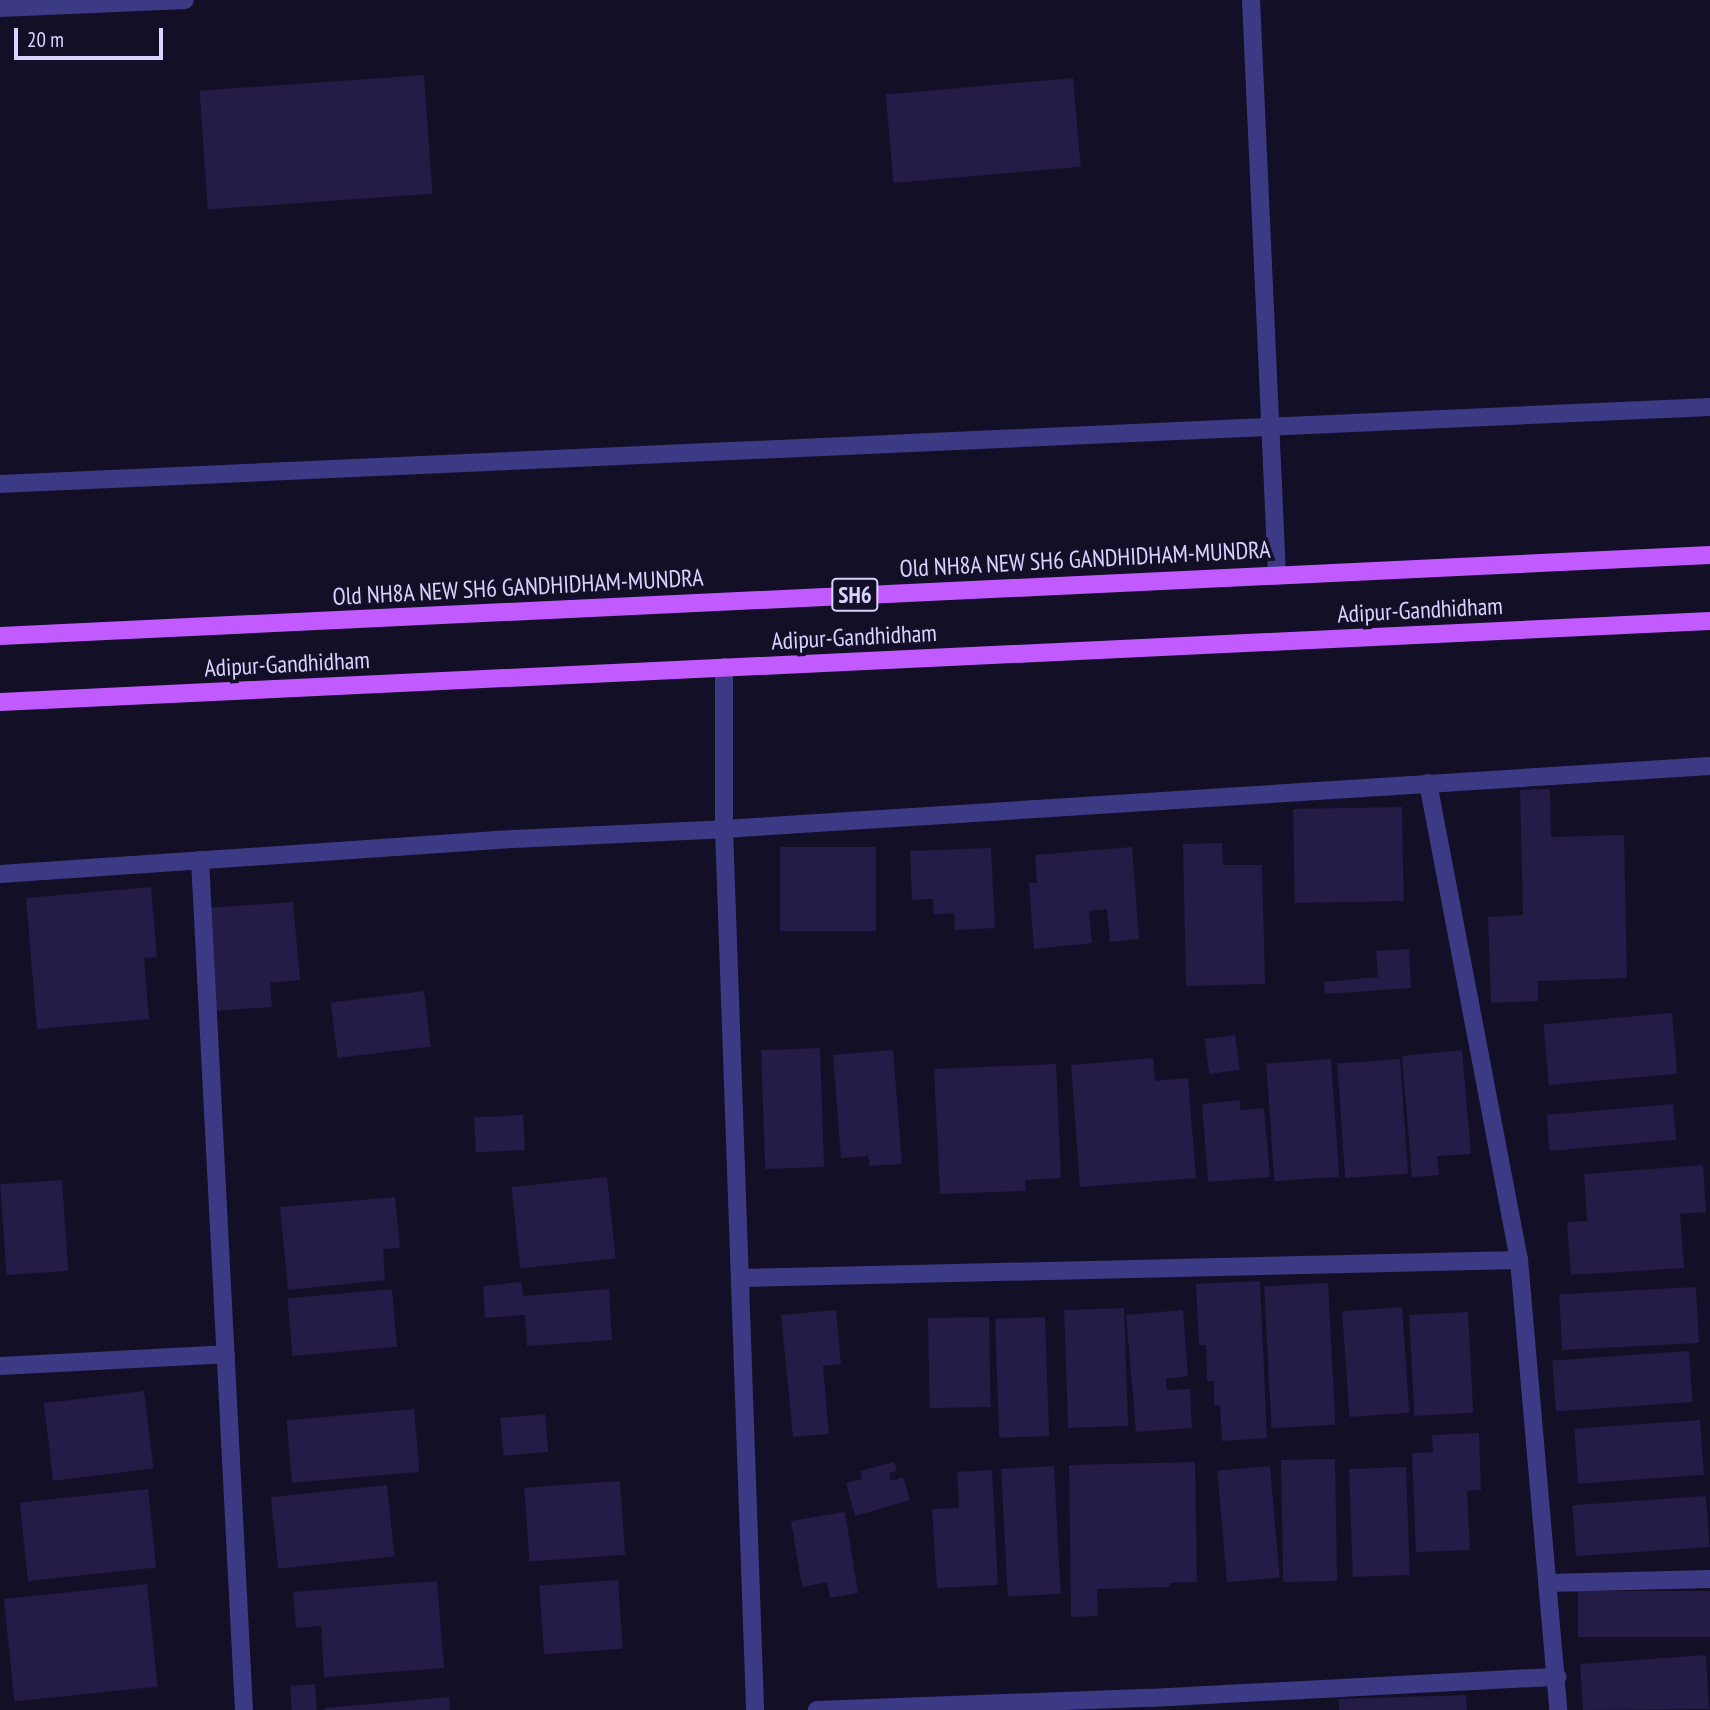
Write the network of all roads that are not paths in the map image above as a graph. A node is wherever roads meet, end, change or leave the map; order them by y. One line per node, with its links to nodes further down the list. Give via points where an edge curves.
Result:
1 (185, 0): 3 (street)
2 (1251, 0): 5 (street)
3 (0, 8)
4 (1710, 407): 5 (street)
5 (1270, 425): 6 (street); 8 (street)
6 (0, 484)
7 (1710, 555): 8 (main road, Old NH8A NEW SH6 GANDHIDHAM-MUNDRA / SH6)
8 (1277, 575): 10 (main road, Old NH8A NEW SH6 GANDHIDHAM-MUNDRA / SH6)
9 (1710, 621): 11 (main road, Adipur-Gandhidham)
10 (0, 636)
11 (724, 667): 12 (main road, Adipur-Gandhidham); 15 (street)
12 (0, 702)
13 (1710, 766): 14 (street)
14 (1428, 783): 15 (street); 18 (street)
15 (724, 829): 16 (street); 19 (street)
16 (200, 860): 17 (street); 20 (street)
17 (0, 874)
18 (1518, 1260): 19 (street); 23 (street)
19 (740, 1278): 27 (street)
20 (226, 1354): 21 (street); 26 (street)
21 (0, 1366)
22 (1710, 1579): 23 (street)
23 (1548, 1583): 24 (street)
24 (1557, 1677): 25 (street); 29 (street)
25 (1150, 1704): 28 (street)
26 (244, 1710)
27 (755, 1710)
28 (817, 1710)
29 (1558, 1710)

